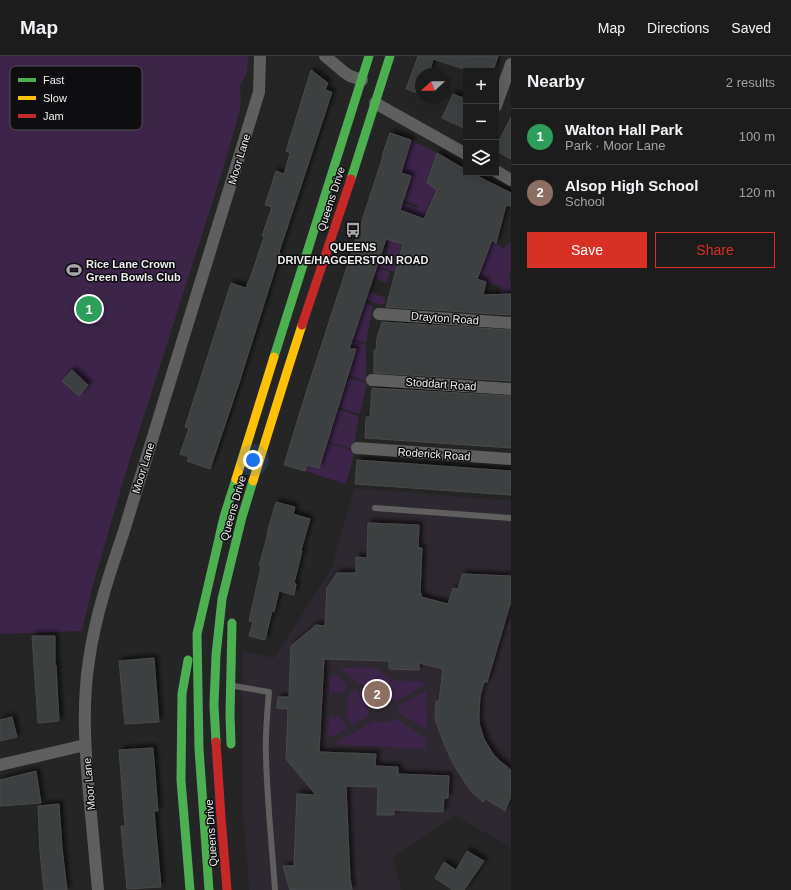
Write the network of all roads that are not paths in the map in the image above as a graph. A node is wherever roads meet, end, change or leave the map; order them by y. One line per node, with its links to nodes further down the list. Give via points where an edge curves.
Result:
1 (260, 56): 25 (street, Moor Lane, via 259,92 95,626 88,661)
2 (325, 56): 6 (street, via 350,76)
3 (369, 56): 6 (highway, Queens Drive)
4 (390, 56): 7 (highway, Queens Drive)
5 (511, 64): 8 (street)
6 (362, 80): 23 (highway, Queens Drive, via 224,517)
7 (375, 103): 9 (street); 20 (highway, Queens Drive, via 286,375)
8 (497, 104)
9 (463, 152)
10 (499, 173): 11 (street)
11 (511, 180)
12 (379, 314): 13 (street, Drayton Road)
13 (511, 323)
14 (372, 380): 15 (street, Stoddart Road)
15 (511, 390)
16 (357, 448): 17 (street, Roderick Road)
17 (511, 459)
18 (375, 508): 19 (lane)
19 (511, 518)
20 (235, 546): 21 (highway); 31 (highway, Queens Drive, via 222,599 214,705)
21 (233, 590)
22 (233, 613): 24 (highway)
23 (197, 634): 29 (highway, via 187,664 182,694 180,780); 30 (highway, Queens Drive, via 199,748)
24 (231, 686): 26 (highway); 32 (lane, via 269,692 266,755)
25 (85, 744): 27 (street); 28 (street, Moor Lane)
26 (232, 749)
27 (0, 765)
28 (98, 890)
29 (190, 890)
30 (209, 890)
31 (228, 890)
32 (275, 890)

